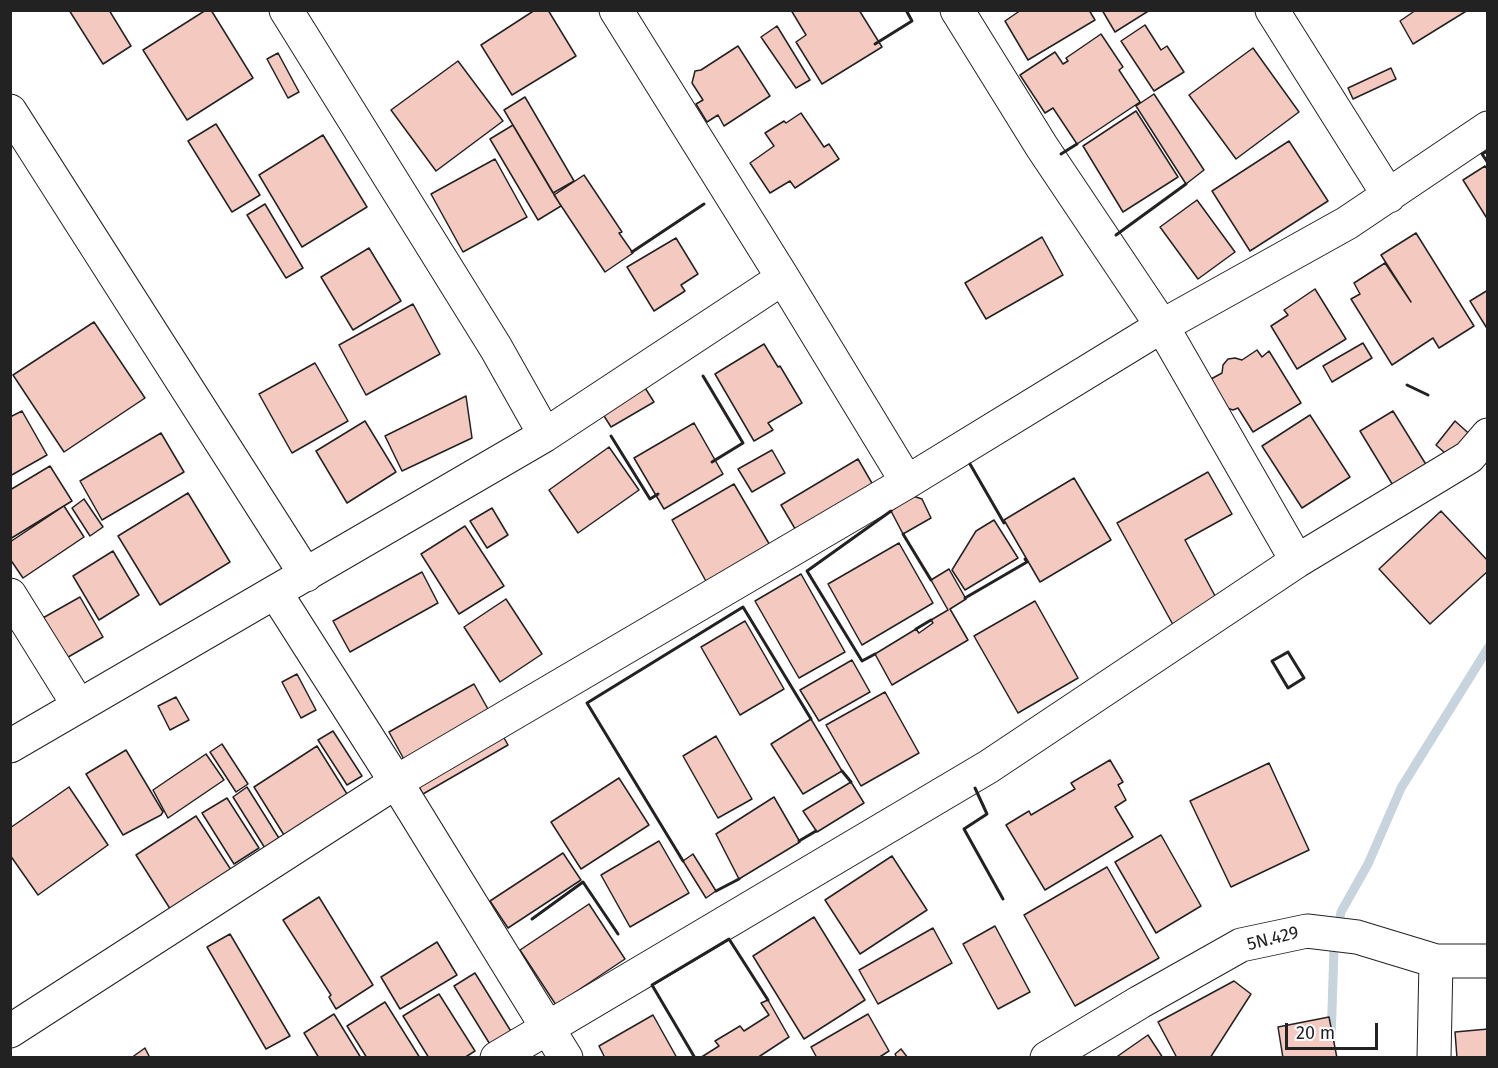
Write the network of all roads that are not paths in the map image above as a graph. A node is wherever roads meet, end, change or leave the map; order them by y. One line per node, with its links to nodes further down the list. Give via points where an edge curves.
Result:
1 (286, 10): 10 (street, via 496,348)
2 (616, 10): 8 (street)
3 (957, 10): 9 (street, via 1042,147)
4 (1272, 10): 7 (street)
5 (10, 111): 14 (street)
6 (1488, 128): 7 (street)
7 (1389, 196): 9 (street)
8 (783, 278): 10 (street); 12 (street)
9 (1162, 326): 12 (street); 13 (street)
10 (545, 435): 14 (street)
11 (1488, 435): 13 (street, via 1469,457)
12 (907, 483): 19 (street)
13 (1297, 561): 22 (street, via 988,768)
14 (306, 575): 15 (street)
15 (275, 592): 17 (street); 19 (street)
16 (10, 595): 17 (street)
17 (79, 706): 18 (street)
18 (10, 746)
19 (396, 782): 22 (street); 23 (street)
20 (1436, 961): 21 (street, 5N.429); 26 (street, 5N.429, via 1357,937 1307,930 1241,945); 27 (street)
21 (1488, 961)
22 (546, 1028): 24 (street); 25 (street)
23 (10, 1030)
24 (497, 1058)
25 (566, 1058)
26 (1047, 1058)
27 (1434, 1058)

